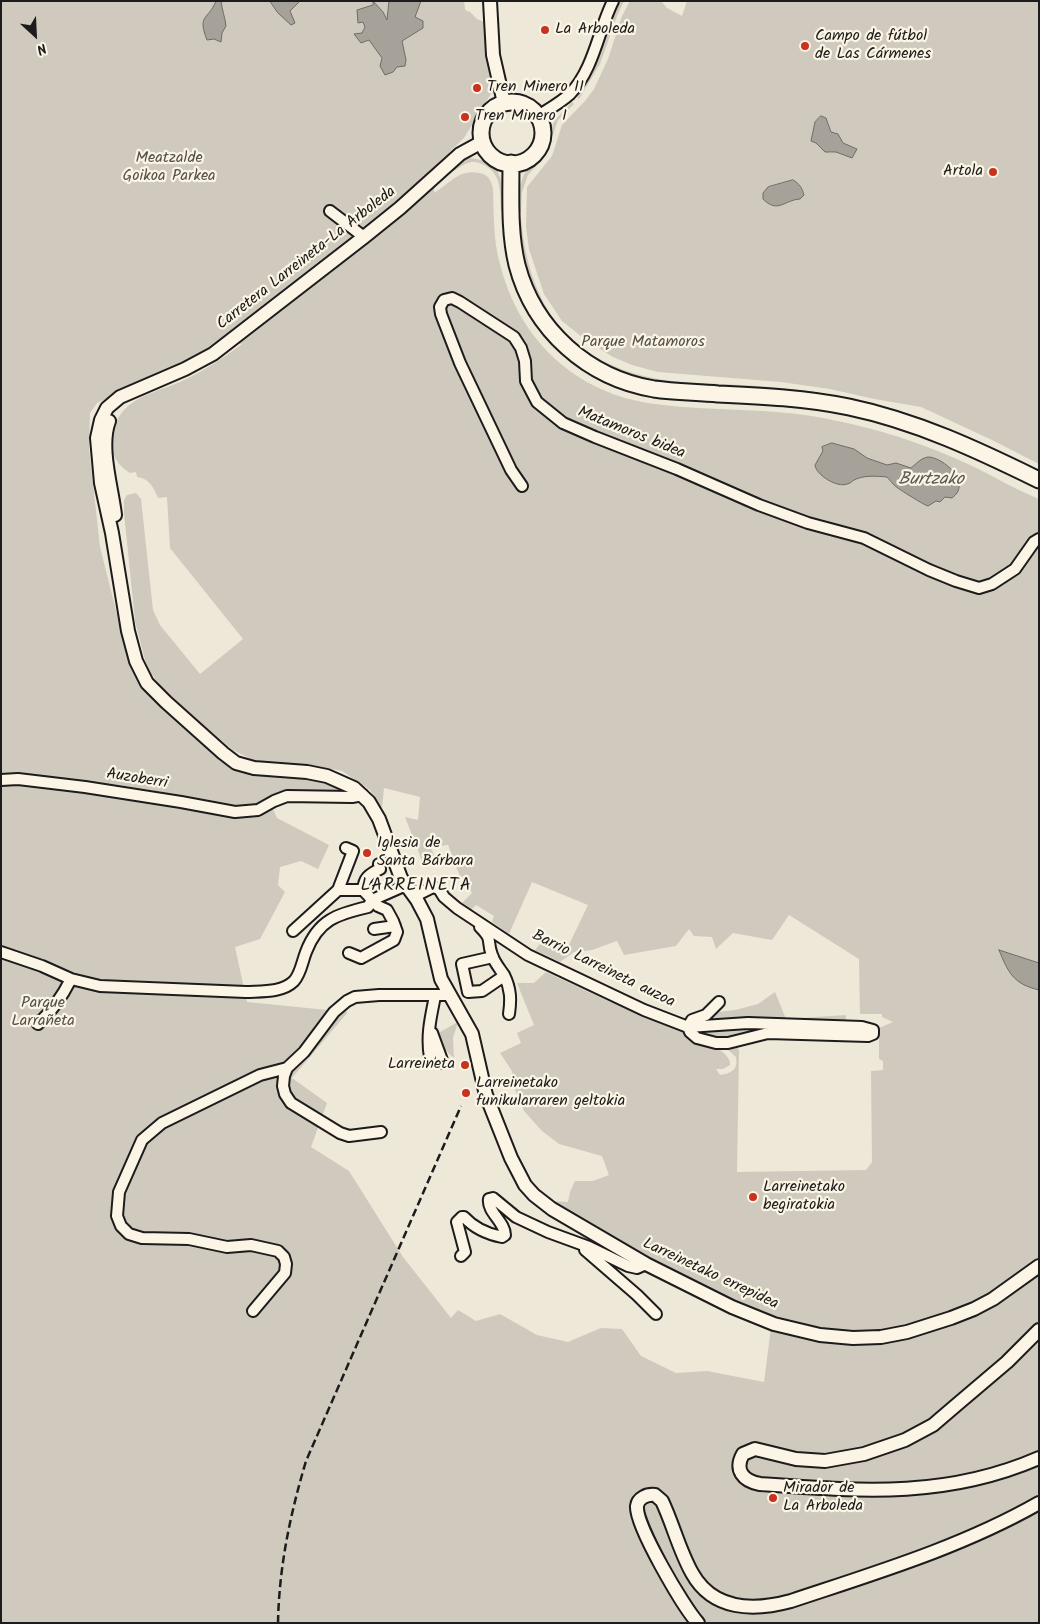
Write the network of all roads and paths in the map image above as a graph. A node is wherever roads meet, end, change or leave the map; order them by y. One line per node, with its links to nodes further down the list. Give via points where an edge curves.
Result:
1 (490, 1): 3 (street, via 493,55)
2 (613, 1): 4 (street, via 582,77 559,103)
3 (504, 103): 4 (main road, via 523,104); 5 (main road, via 485,118)
4 (538, 116): 6 (main road, via 542,134 536,152)
5 (482, 142): 6 (main road, via 493,158); 8 (street, Carretera Larreineta-La Arboleda, via 460,154)
6 (511, 164): 9 (main road, via 511,215 522,281 545,324 583,362 608,376 653,389 804,400 887,416 972,448)
7 (330, 211): 8 (street)
8 (364, 238): 13 (street, Carretera Larreineta-La Arboleda, via 213,354 111,403 101,420 97,438 101,483 128,631 136,662 148,683 236,763 327,776 346,783)
9 (1039, 480)
10 (522, 486): 11 (street, Matamoros bidea, via 511,470 460,362 441,314 444,300 452,298 472,308 514,337 525,362 526,381 537,402 563,423 758,505 864,538 929,570 979,588 992,584 1015,569)
11 (1039, 539)
12 (1, 780): 13 (street, Auzoberri, via 85,787 235,812 262,808 287,796)
13 (363, 795): 16 (street, via 379,819 397,870)
14 (346, 848): 17 (street, via 352,851)
15 (379, 864): 18 (street, via 380,869 367,876)
16 (406, 885): 19 (street); 20 (street)
17 (338, 890): 18 (street); 21 (street)
18 (363, 890): 20 (street)
19 (414, 896): 23 (street, Barrio Larreineta auzoa, via 433,887 439,889 456,908); 32 (street, via 427,919 441,979)
20 (372, 900): 22 (street, via 368,907); 24 (street, via 387,910)
21 (311, 914): 22 (street, via 316,918); 26 (street)
22 (340, 914): 31 (street, via 331,918 312,937 295,980 277,989 246,992 116,987)
23 (480, 923): 29 (street, via 490,940); 38 (street, Barrio Larreineta auzoa, via 528,955 644,1010)
24 (395, 926): 25 (street); 28 (street, via 394,940 371,956 361,958)
25 (374, 928)
26 (293, 930)
27 (1, 952): 31 (street)
28 (349, 953)
29 (493, 957): 30 (street); 30 (street, via 462,964 468,992 482,991)
30 (504, 976): 35 (street, via 511,998)
31 (71, 979): 36 (street, via 62,996)
32 (449, 995): 33 (street); 45 (street, Larreinetako errepidea, via 472,1034 486,1096 522,1180 552,1209)
33 (435, 996): 37 (street); 41 (street, via 355,997 334,1012 304,1052)
34 (718, 1002): 38 (street, via 706,1015 692,1020)
35 (509, 1014)
36 (38, 1024)
37 (430, 1025): 39 (street); 40 (street)
38 (688, 1027): 38 (street, via 697,1038 716,1043 768,1033 873,1034 873,1030 862,1027 748,1023)
39 (430, 1057)
40 (443, 1064)
41 (287, 1068): 42 (street, via 283,1086 291,1102 340,1133 349,1136); 47 (street, via 260,1075 162,1123 142,1140 119,1192 117,1216 129,1234 227,1247 250,1245 278,1251 284,1257 285,1273)
42 (381, 1132)
43 (573, 1240): 44 (street, via 516,1217 497,1200 489,1198 489,1205 504,1236 477,1228 462,1217 457,1222 466,1252); 45 (street, via 628,1266 637,1268); 48 (street, via 597,1258)
44 (461, 1256)
45 (646, 1264): 46 (street, Larreinetako errepidea, via 774,1324 820,1335 852,1338 907,1332 974,1309)
46 (1039, 1266)
47 (253, 1311)
48 (656, 1314)
49 (1039, 1330): 50 (street, via 1007,1362 919,1434 864,1454 826,1461 796,1459 755,1449 743,1454 739,1466 747,1480 760,1484 895,1490 957,1483 1005,1471)
50 (1039, 1458)
51 (1039, 1503): 52 (street, via 940,1549 791,1601 758,1607 726,1602 699,1583 662,1500 655,1495 645,1496 637,1507 644,1531 678,1596)
52 (698, 1623)

